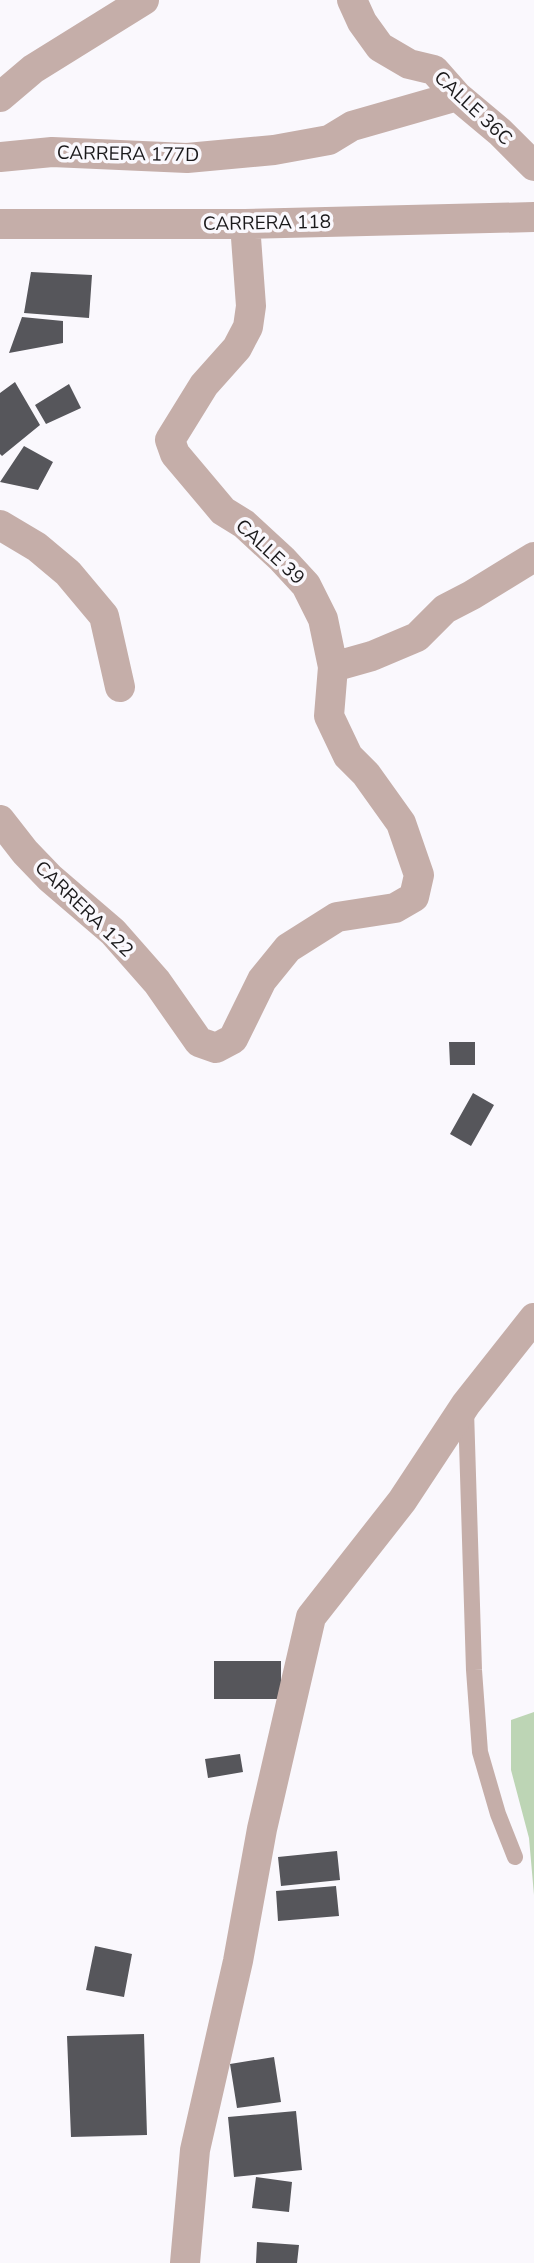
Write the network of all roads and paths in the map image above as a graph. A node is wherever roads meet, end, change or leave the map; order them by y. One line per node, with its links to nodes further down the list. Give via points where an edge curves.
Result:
1 (144, 0): 4 (street, via 33,69)
2 (352, 0): 3 (street, CALLE 36C, via 380,47 410,64 434,70)
3 (457, 96): 5 (street, CARRERA 177D, via 352,126 328,140 274,150 187,158 52,152); 6 (street, CALLE 36C)
4 (0, 97)
5 (0, 157)
6 (534, 166)
7 (534, 217): 9 (street, CARRERA 118)
8 (0, 224): 9 (street, CARRERA 118)
9 (245, 224): 12 (street, CALLE 39, via 251,306 248,327 170,440 175,454 223,511 244,524 306,585 323,619)
10 (0, 525): 13 (street, via 68,573 104,616)
11 (534, 557): 12 (street, via 445,609 417,637)
12 (333, 667): 15 (street, CALLE 39, via 329,716 348,756 401,823 419,875)
13 (120, 687)
14 (0, 820): 15 (street, CARRERA 122, via 51,878 113,932 157,982 199,1042 216,1048 233,1039 262,980 288,948 337,917 395,908)
15 (414, 897)
16 (534, 1318): 17 (street)
17 (466, 1404): 18 (lane, via 480,1752); 19 (street, via 402,1501 311,1617 195,2150)
18 (515, 1857)
19 (185, 2263)

